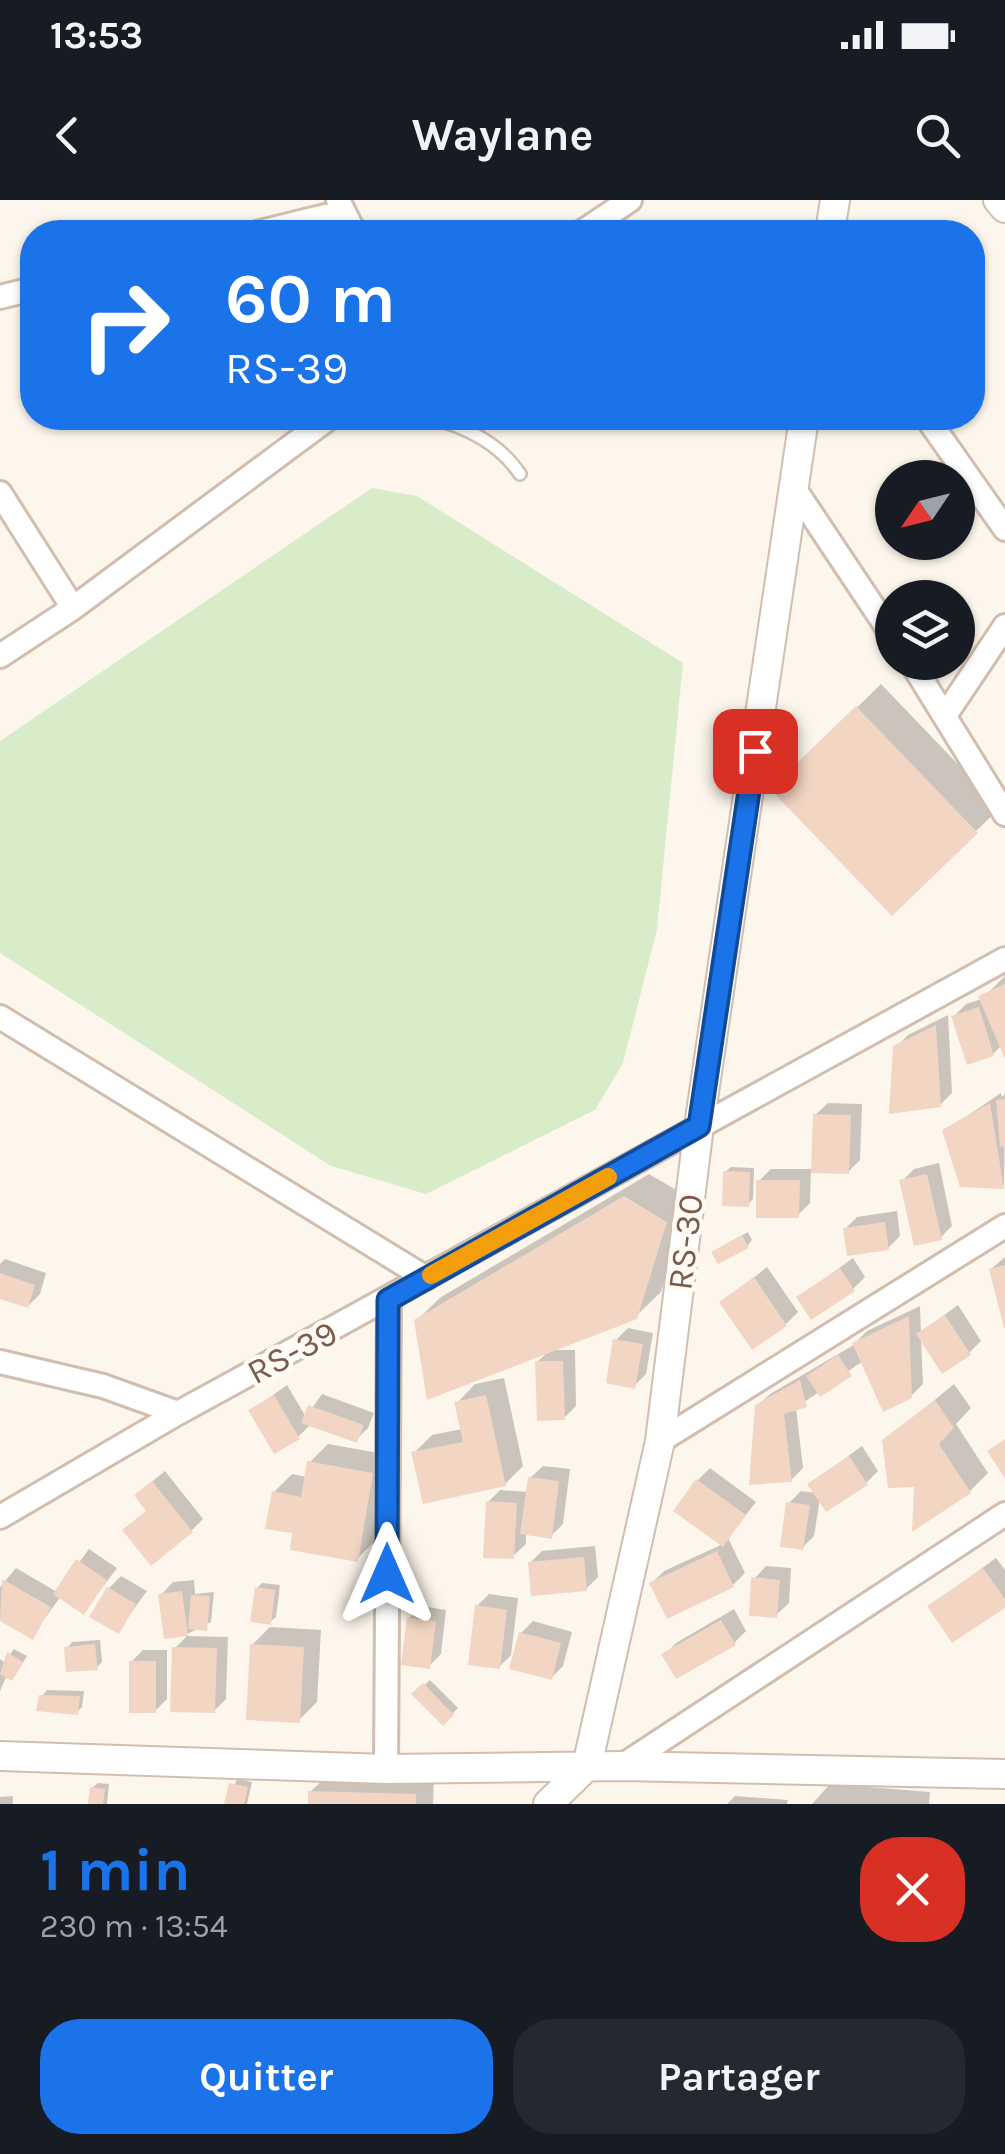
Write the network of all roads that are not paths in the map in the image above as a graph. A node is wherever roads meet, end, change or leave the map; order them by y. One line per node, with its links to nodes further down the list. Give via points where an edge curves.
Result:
1 (630, 200): 6 (street)
2 (998, 200): 3 (street)
3 (1005, 208)
4 (344, 215): 5 (street)
5 (319, 220)
6 (600, 220)
7 (313, 430): 15 (street)
8 (468, 430): 11 (lane, via 508,456)
9 (802, 430): 12 (street, RS-30)
10 (935, 430): 14 (street)
11 (520, 474)
12 (794, 488): 16 (street); 24 (street, RS-30)
13 (0, 492): 15 (street)
14 (1005, 529)
15 (73, 608): 18 (street)
16 (875, 609)
17 (1005, 626): 20 (street)
18 (0, 656)
19 (923, 680): 20 (street)
20 (946, 714): 21 (street)
21 (1005, 814)
22 (1005, 959): 24 (street, RS-39)
23 (3, 1026): 26 (street)
24 (699, 1126): 26 (street, RS-39); 30 (street, RS-30)
25 (1005, 1226): 30 (street)
26 (426, 1278): 27 (street, RS-39)
27 (388, 1300): 29 (street, RS-39); 36 (street)
28 (0, 1362): 29 (street, via 104,1386)
29 (178, 1413): 32 (street, RS-39)
30 (660, 1441): 34 (street, RS-30)
31 (1005, 1514): 35 (street)
32 (0, 1516)
33 (0, 1756): 36 (street)
34 (587, 1766): 35 (street); 36 (street); 38 (street)
35 (622, 1766): 37 (street)
36 (386, 1769)
37 (1005, 1774)
38 (548, 1804)

